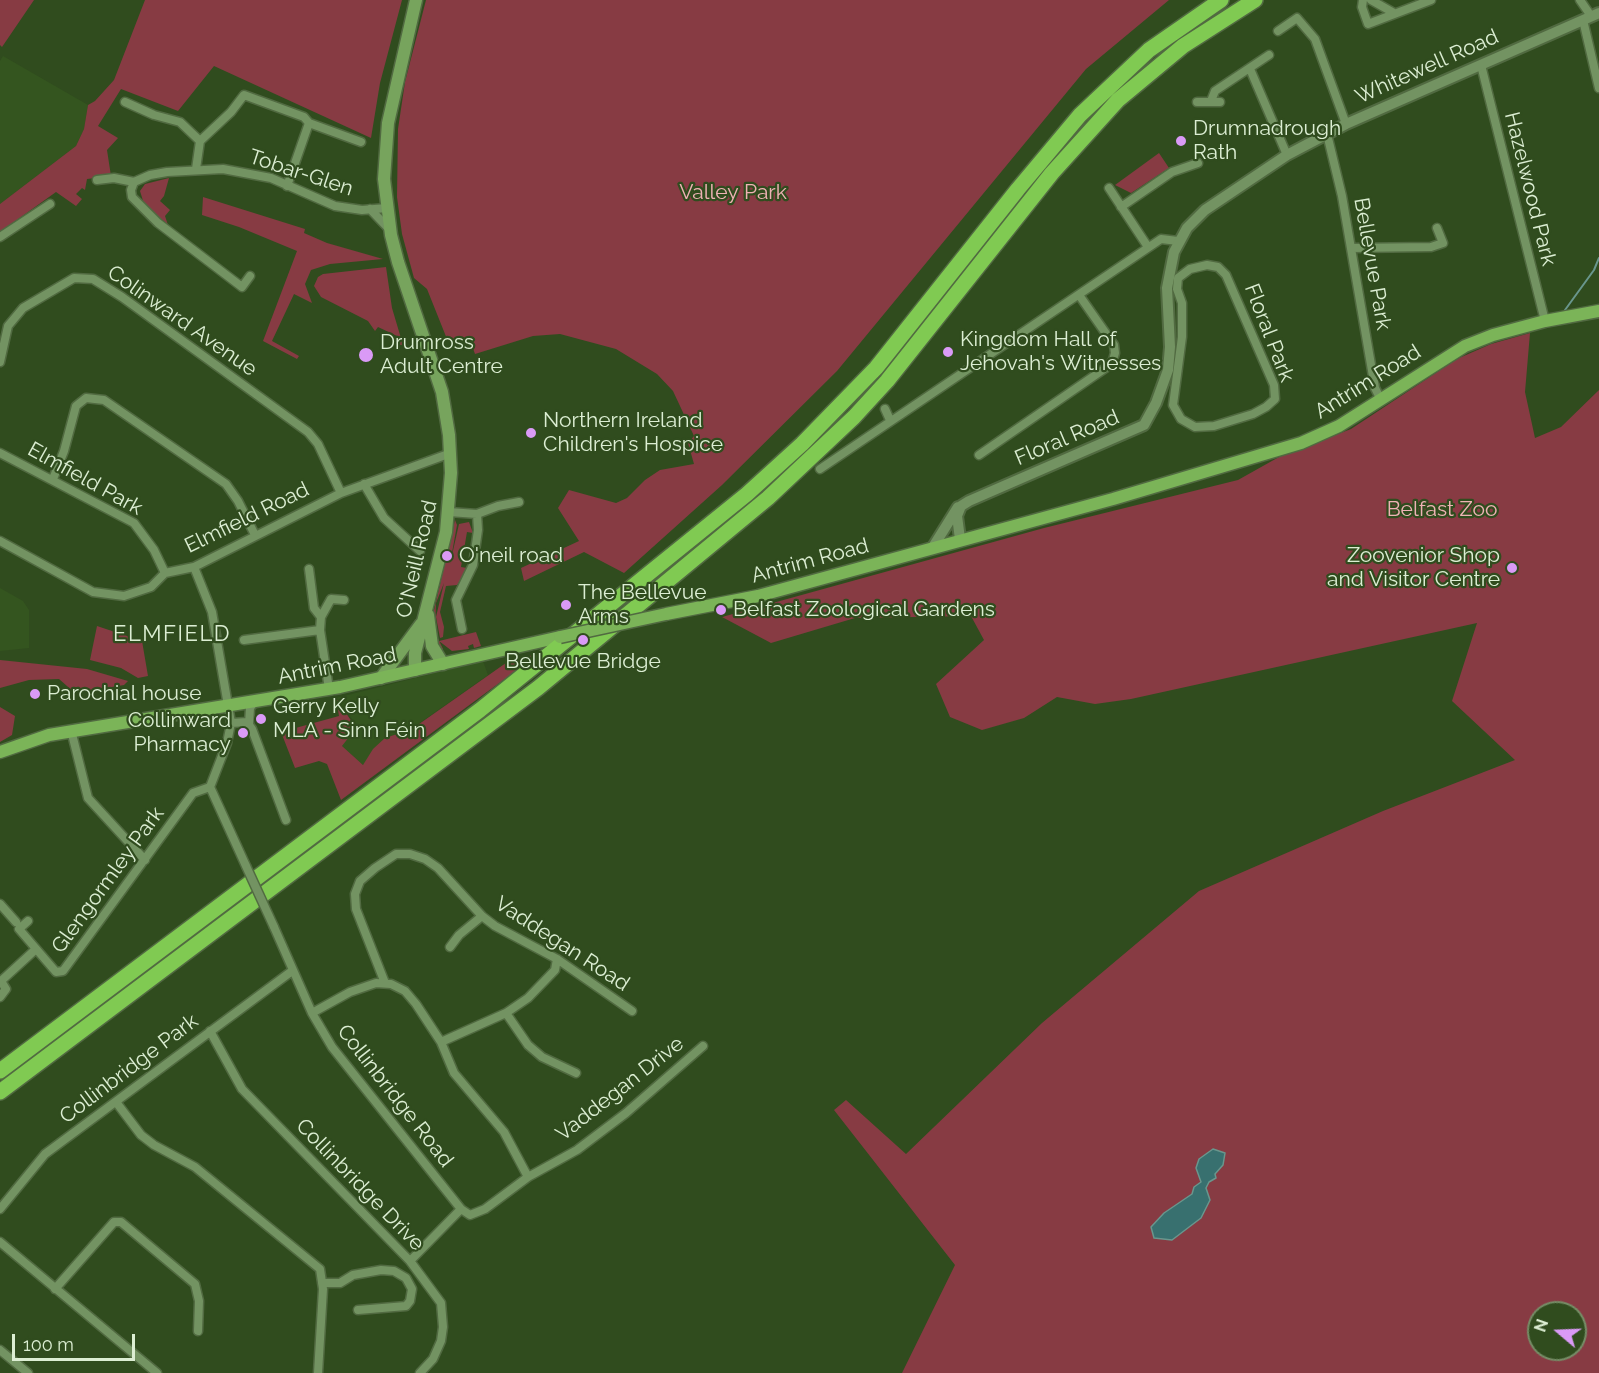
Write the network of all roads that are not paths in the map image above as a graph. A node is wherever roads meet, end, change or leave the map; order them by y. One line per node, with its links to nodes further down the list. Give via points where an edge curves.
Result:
1 (416, 0): 31 (main road, O'Neill Road, via 388,123 384,173)
2 (1221, 0): 105 (highway, via 1149,50 1080,115 876,368 747,494 480,710)
3 (1255, 0): 107 (highway, via 1183,46 1098,120 887,381 768,498 538,688)
4 (1363, 0): 8 (street, via 1368,24)
5 (1371, 0): 8 (street)
6 (1431, 0): 8 (street)
7 (1580, 0): 9 (street)
8 (1394, 13)
9 (1591, 17): 12 (street, Whitewell Road); 14 (street)
10 (1278, 31): 18 (street, via 1297,18 1315,39)
11 (1269, 55): 13 (street)
12 (1481, 65): 18 (street, Whitewell Road); 44 (street, Hazelwood Park)
13 (1250, 69): 16 (street, via 1215,91 1216,101); 22 (street)
14 (1599, 88)
15 (125, 102): 20 (street, via 180,122)
16 (1197, 102)
17 (309, 123): 20 (street, via 304,117 244,95); 21 (street); 27 (street)
18 (1346, 124): 19 (street, Whitewell Road)
19 (1327, 134): 22 (street, Whitewell Road); 38 (street, Bellevue Park)
20 (200, 141): 24 (street)
21 (361, 142)
22 (1287, 155): 36 (street, Whitewell Road, via 1205,210)
23 (1198, 163): 30 (street, via 1172,172)
24 (196, 169): 26 (street, Tobar-Glen, via 150,175); 27 (street, Tobar-Glen, via 247,172)
25 (97, 180): 26 (street, Tobar-Glen)
26 (135, 182): 39 (street, via 132,197 158,223 242,287)
27 (287, 186): 32 (street, Tobar-Glen, via 335,206)
28 (1108, 188): 30 (street)
29 (50, 204): 35 (street)
30 (1121, 207): 37 (street)
31 (387, 208): 32 (street, Tobar-Glen); 34 (main road, O'Neill Road)
32 (370, 210): 34 (street)
33 (1437, 228): 38 (street, via 1443,243 1431,247)
34 (390, 230): 50 (main road, O'Neill Road, via 438,378)
35 (0, 237)
36 (1178, 242): 37 (street, via 1161,238); 43 (street, Floral Road, via 1168,271)
37 (1148, 247): 40 (street)
38 (1351, 248): 46 (street, Bellevue Park, via 1375,388)
39 (250, 276)
40 (1079, 295): 48 (street); 51 (street, via 1114,345 1113,360)
41 (1599, 310): 44 (main road, Antrim Road)
42 (1182, 316): 42 (street, Floral Park, via 1178,278 1190,269 1218,267 1226,275 1274,385 1275,399 1266,407 1214,426 1195,427 1181,419 1172,394 1181,356); 43 (street)
43 (1168, 317): 57 (street, Floral Road, via 1168,370 1142,427)
44 (1545, 321): 46 (main road, Antrim Road, via 1492,335 1459,349)
45 (0, 362): 55 (street, Colinward Avenue, via 8,326 23,308 74,278 93,279 308,432 318,444)
46 (1381, 400): 61 (main road, Antrim Road, via 1339,426 1301,443)
47 (885, 409): 48 (street)
48 (890, 420): 52 (street)
49 (0, 453): 53 (street, Elmfield Park)
50 (451, 453): 54 (street, Elmfield Road); 58 (main road, O'Neill Road)
51 (979, 454)
52 (820, 469)
53 (53, 478): 60 (street, via 76,406 86,398 104,400 225,484); 67 (street, Elmfield Park, via 140,527)
54 (364, 484): 55 (street, Elmfield Road); 64 (street, via 384,518)
55 (341, 493): 60 (street, Elmfield Road)
56 (519, 502): 59 (street)
57 (962, 506): 61 (street, via 957,520); 63 (street, via 952,513)
58 (449, 512): 59 (street); 69 (main road, O'Neill Road)
59 (477, 514): 72 (street, via 473,566 456,600)
60 (255, 535): 65 (street, Elmfield Road)
61 (960, 539): 63 (main road, Antrim Road)
62 (0, 541): 67 (street, Elmfield Road, via 75,584 105,596 124,596 151,587)
63 (933, 547): 75 (main road, Antrim Road, bridge, via 758,596)
64 (420, 551)
65 (194, 567): 67 (street, Elmfield Road); 80 (street, via 212,612)
66 (309, 569): 70 (street, via 314,608)
67 (165, 573)
68 (344, 600): 70 (street, via 331,599)
69 (427, 608): 71 (main road, O'Neill Road); 75 (main road, via 432,646)
70 (321, 617): 73 (street)
71 (423, 622): 76 (main road, O'Neill Road); 77 (main road)
72 (462, 629)
73 (320, 630): 74 (street); 78 (street)
74 (244, 640)
75 (443, 664): 76 (main road, Antrim Road)
76 (415, 670): 77 (main road, Antrim Road)
77 (381, 678): 78 (main road, Antrim Road)
78 (329, 689): 79 (main road, Antrim Road)
79 (255, 701): 80 (main road, Antrim Road); 82 (street, via 250,708)
80 (226, 706): 81 (street); 83 (main road, Antrim Road)
81 (231, 723): 82 (street); 85 (street)
82 (249, 724): 86 (street)
83 (71, 730): 84 (main road, Antrim Road); 87 (street, via 88,798)
84 (0, 752)
85 (210, 787): 87 (street, Glengormley Park, via 193,793); 95 (street, Collinbridge Road, bridge)
86 (286, 820)
87 (145, 860): 93 (street, Glengormley Park, via 67,968 56,972)
88 (0, 904): 91 (street)
89 (482, 916): 92 (street); 94 (street, Vaddegan Road); 97 (street, Vaddegan Road, via 425,859 396,854 375,868 360,881 355,894 356,909)
90 (28, 921): 93 (street, Glengormley Park, via 19,929)
91 (16, 922)
92 (450, 947)
93 (36, 949): 96 (street)
94 (557, 959): 99 (street, Vaddegan Road); 101 (street, via 555,970 528,998)
95 (292, 970): 100 (street, Collinbridge Road); 102 (street, Collinbridge Park)
96 (1, 982): 98 (street, via 6,989)
97 (385, 983): 100 (street, via 350,992); 103 (street, via 405,991)
98 (0, 997)
99 (632, 1011)
100 (312, 1013): 111 (street, Collinbridge Road, via 332,1047)
101 (506, 1013): 103 (street); 106 (street, via 528,1045 542,1057)
102 (210, 1031): 108 (street, Collinbridge Park); 113 (street, Collinbridge Drive, via 242,1089)
103 (441, 1042): 109 (street, via 454,1072 504,1132)
104 (703, 1046): 109 (street, Vaddegan Drive, via 577,1150)
105 (0, 1071)
106 (576, 1073)
107 (0, 1092)
108 (116, 1102): 110 (street, Collinbridge Park, via 45,1154); 114 (street, via 141,1135 195,1167 320,1269)
109 (528, 1177): 111 (street, via 485,1209 470,1215)
110 (0, 1209)
111 (461, 1209): 113 (street)
112 (0, 1242): 115 (street)
113 (410, 1261): 122 (street, Collinbridge Drive, via 441,1303 443,1327 433,1359)
114 (322, 1282): 116 (street, via 340,1283 353,1275 394,1271 406,1278 412,1289 406,1306); 121 (street)
115 (56, 1289): 117 (street, via 114,1222 121,1222 195,1284 200,1301); 120 (street)
116 (358, 1310)
117 (198, 1331)
118 (0, 1350): 119 (street)
119 (28, 1373)
120 (157, 1373)
121 (318, 1373)
122 (420, 1373)

